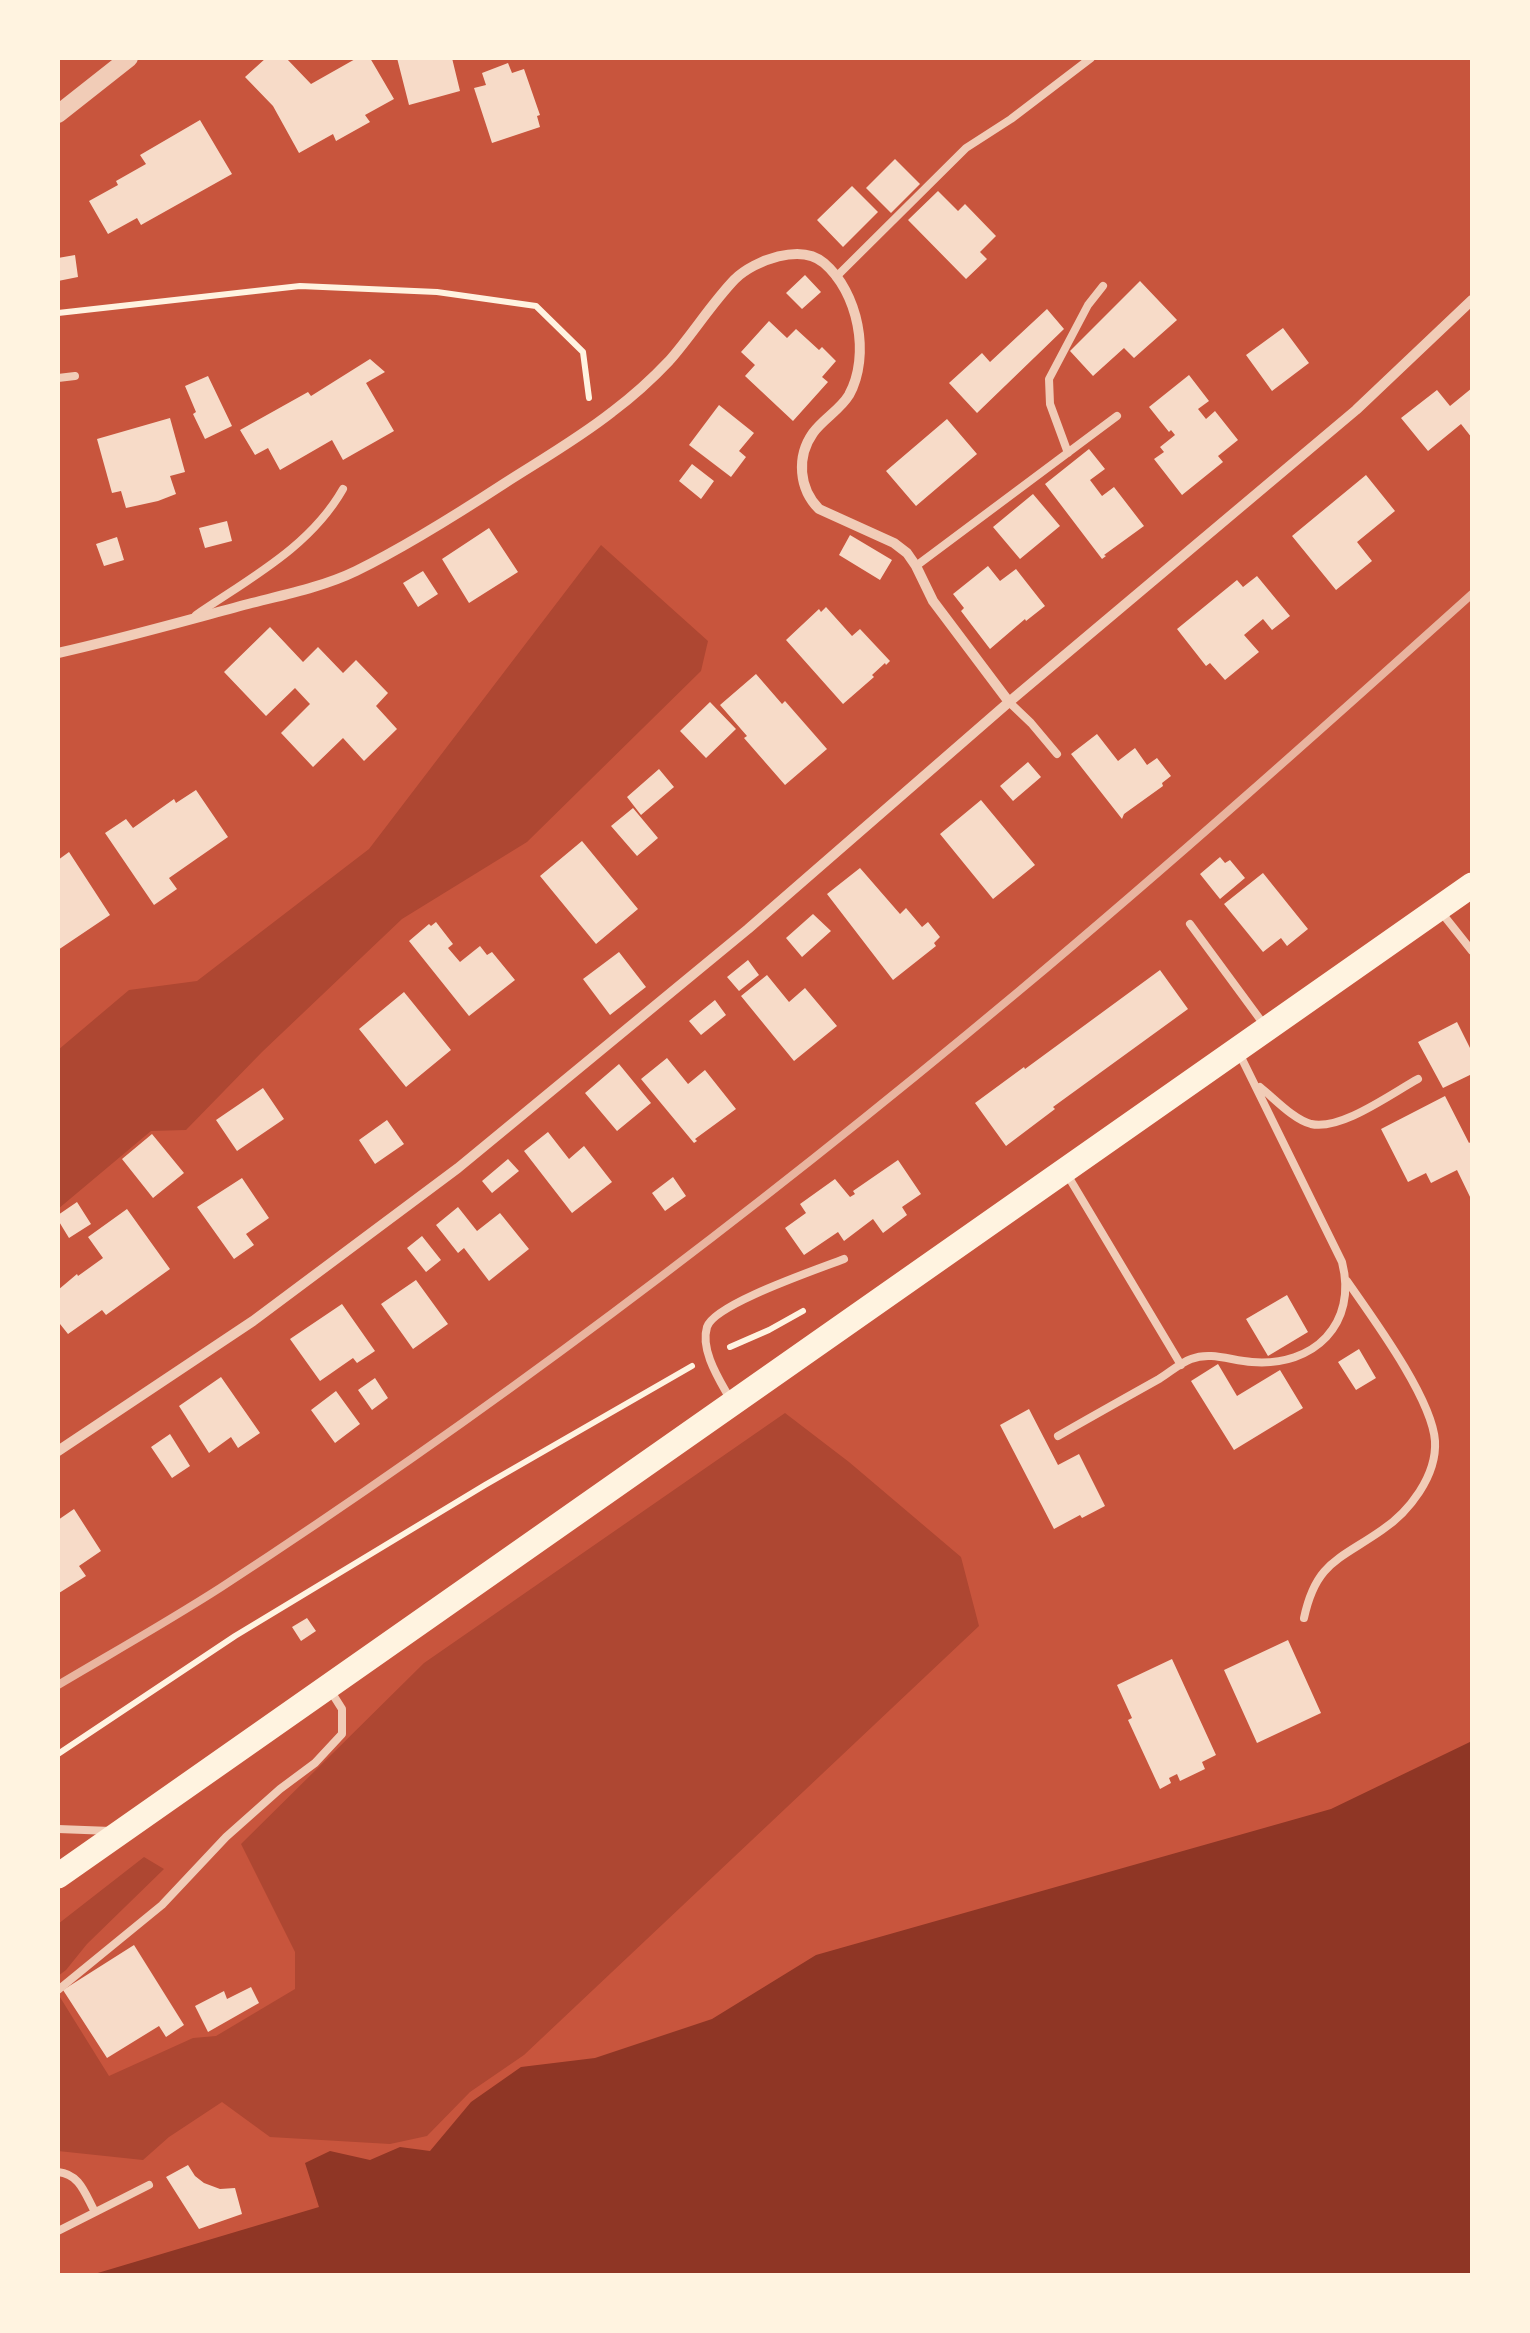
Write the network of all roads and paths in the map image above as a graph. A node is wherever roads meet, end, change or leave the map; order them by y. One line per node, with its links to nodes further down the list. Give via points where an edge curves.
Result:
1 (129, 58): 3 (street)
2 (1091, 58): 4 (lane, via 966,148)
3 (58, 114)
4 (836, 277): 11 (street, via 808,252 768,260 738,276 666,364); 14 (street, via 852,305 859,362 847,399 804,450 804,486 818,509 894,544)
5 (1103, 286): 12 (lane, via 1048,379)
6 (1472, 300): 17 (street, via 1356,410)
7 (58, 313): 11 (path, via 300,286 438,292 536,306 583,352)
8 (74, 376): 9 (lane)
9 (58, 378)
10 (1117, 416): 12 (lane)
11 (593, 427): 15 (street, via 354,572)
12 (1068, 453): 14 (lane)
13 (343, 489): 15 (lane, via 299,544)
14 (916, 566): 17 (street, via 933,601)
15 (189, 620): 16 (street)
16 (58, 653)
17 (1009, 702): 18 (lane); 33 (street, via 458,1168 252,1322)
18 (1058, 754)
19 (1472, 885): 20 (main road)
20 (1439, 908): 22 (lane); 23 (main road)
21 (1190, 924): 23 (lane)
22 (1472, 951)
23 (1268, 1030): 24 (main road)
24 (1238, 1051): 26 (lane); 27 (main road)
25 (1418, 1079): 26 (lane, via 1332,1124 1310,1124)
26 (1256, 1084): 29 (lane)
27 (1064, 1170): 30 (lane); 31 (main road)
28 (844, 1259): 31 (lane, via 738,1302 708,1324 710,1356)
29 (1347, 1281): 30 (lane, via 1337,1324 1309,1352 1252,1362 1210,1355); 34 (lane, via 1424,1406 1434,1452 1414,1502 1321,1574)
30 (1181, 1365): 32 (lane)
31 (732, 1403): 35 (main road)
32 (1058, 1436)
33 (58, 1451)
34 (1304, 1618)
35 (328, 1686): 37 (main road); 39 (lane, via 342,1710 342,1734 226,1837 162,1905)
36 (58, 1828): 37 (lane)
37 (120, 1832): 38 (main road)
38 (58, 1876)
39 (58, 1990)
40 (58, 2172): 42 (lane, via 76,2178)
41 (149, 2186): 42 (lane)
42 (96, 2212): 43 (lane)
43 (58, 2231)

